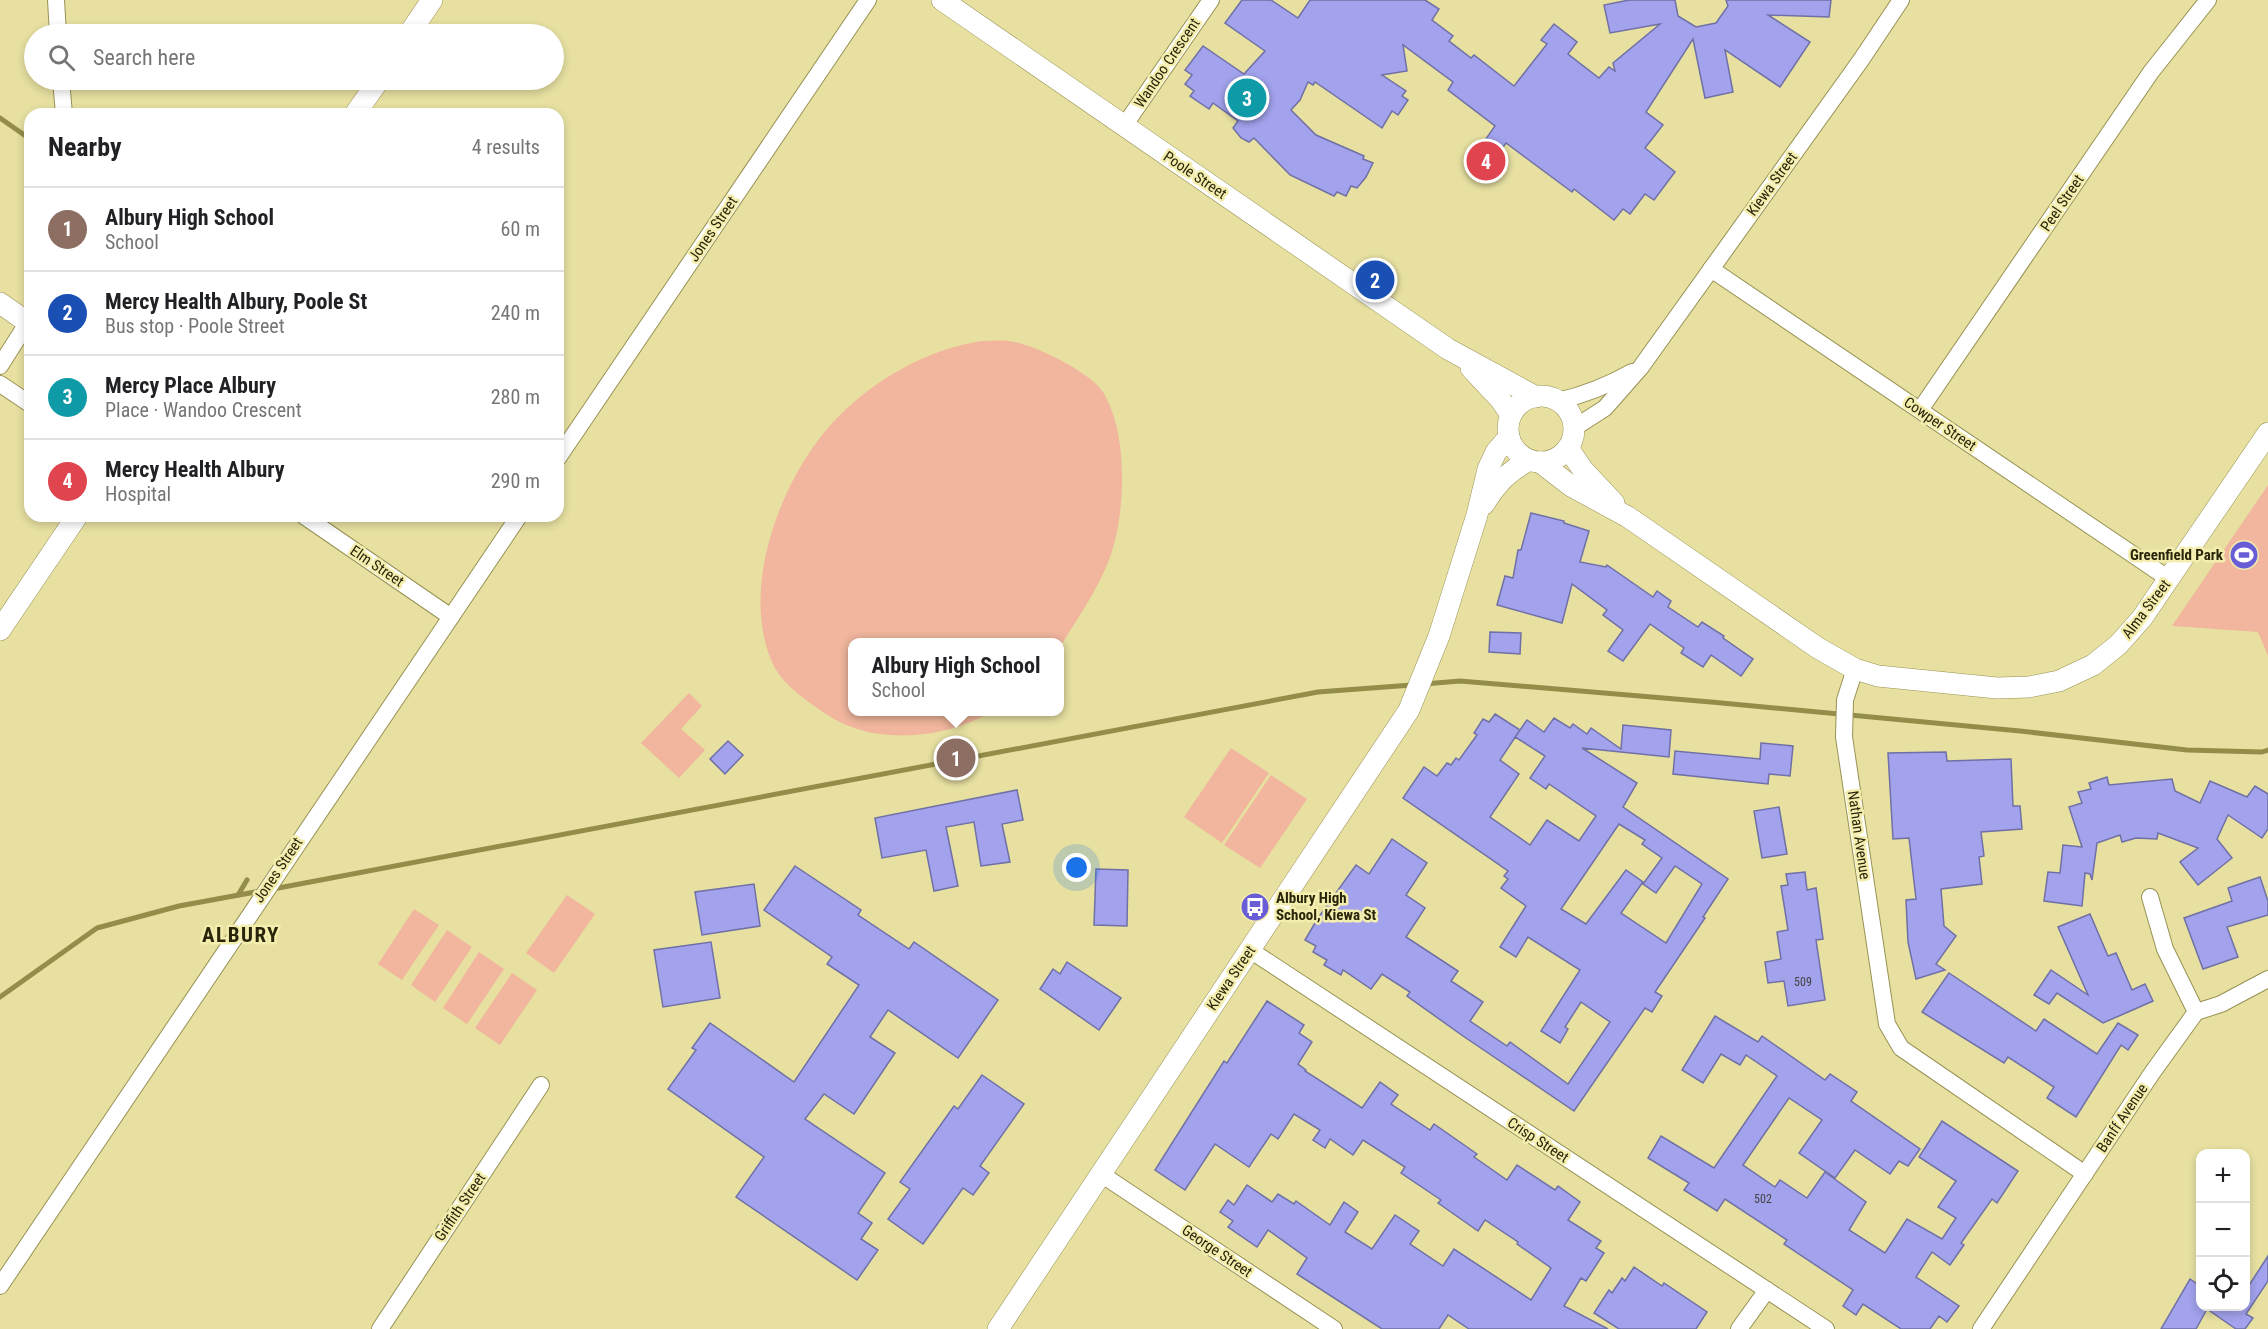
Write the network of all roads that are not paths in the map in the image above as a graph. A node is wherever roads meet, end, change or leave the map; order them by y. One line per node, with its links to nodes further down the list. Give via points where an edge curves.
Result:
1 (56, 0): 8 (street)
2 (432, 0): 9 (street)
3 (868, 0): 32 (street, Jones Street)
4 (942, 0): 14 (street, Poole Street)
5 (1211, 0): 14 (street, Wandoo Crescent)
6 (1901, 0): 15 (street, Kiewa Street)
7 (2208, 0): 26 (street, Peel Street, via 2151,72)
8 (57, 24)
9 (416, 24)
10 (62, 90): 12 (street)
11 (372, 90): 13 (street)
12 (63, 108)
13 (359, 108)
14 (1124, 126): 19 (street, Poole Street)
15 (1712, 269): 21 (street, Kiewa Street); 26 (street, Cowper Street)
16 (0, 303): 17 (street)
17 (24, 320)
18 (24, 330): 20 (street)
19 (1448, 349): 23 (street, Poole Street); 27 (street, Poole Street, via 1486,382)
20 (0, 366)
21 (1641, 367): 25 (street, Kiewa Street, via 1605,387); 28 (street, Kiewa Street, via 1605,408)
22 (0, 384): 24 (street)
23 (1536, 397): 25 (street); 27 (street, via 1517,406)
24 (24, 400)
25 (1557, 401): 28 (street, via 1572,417)
26 (1920, 410): 39 (street, Cowper Street)
27 (1511, 415): 30 (street)
28 (1574, 428): 31 (street)
29 (2268, 433): 39 (street, Alma Street)
30 (1509, 436): 33 (street, via 1520,455); 34 (street, Kiewa Street, via 1488,470)
31 (1568, 448): 33 (street, via 1551,461); 35 (street, via 1583,470)
32 (564, 449)
33 (1535, 461): 34 (street, Kiewa Street, via 1509,472); 35 (street)
34 (1477, 514): 44 (street, Kiewa Street, via 1430,661 1396,731)
35 (1628, 517): 42 (street, via 1818,648)
36 (72, 522): 41 (street)
37 (313, 522): 40 (street, Elm Street)
38 (515, 522): 40 (street, Jones Street)
39 (2169, 579): 42 (street, Alma Street, via 2118,645 2093,665 2059,681 1997,688 1878,676)
40 (451, 616): 50 (street, Jones Street)
41 (0, 630)
42 (1855, 669): 49 (street, Nathan Avenue, via 1845,700 1844,732 1884,1012 1893,1036 1901,1048 1922,1064)
43 (2150, 897): 46 (street, via 2165,949)
44 (1250, 950): 48 (street, Kiewa Street); 51 (street, Crisp Street)
45 (2268, 979): 46 (street, via 2221,1004)
46 (2196, 1012): 49 (street, Banff Avenue)
47 (541, 1086): 52 (street, Griffith Street)
48 (1101, 1174): 53 (street, Kiewa Street); 54 (street, George Street)
49 (2085, 1174): 57 (street, Banff Avenue)
50 (0, 1286)
51 (1767, 1290): 55 (street); 56 (street, Crisp Street)
52 (380, 1329)
53 (998, 1329)
54 (1334, 1329)
55 (1739, 1329)
56 (1826, 1329)
57 (1981, 1329)

